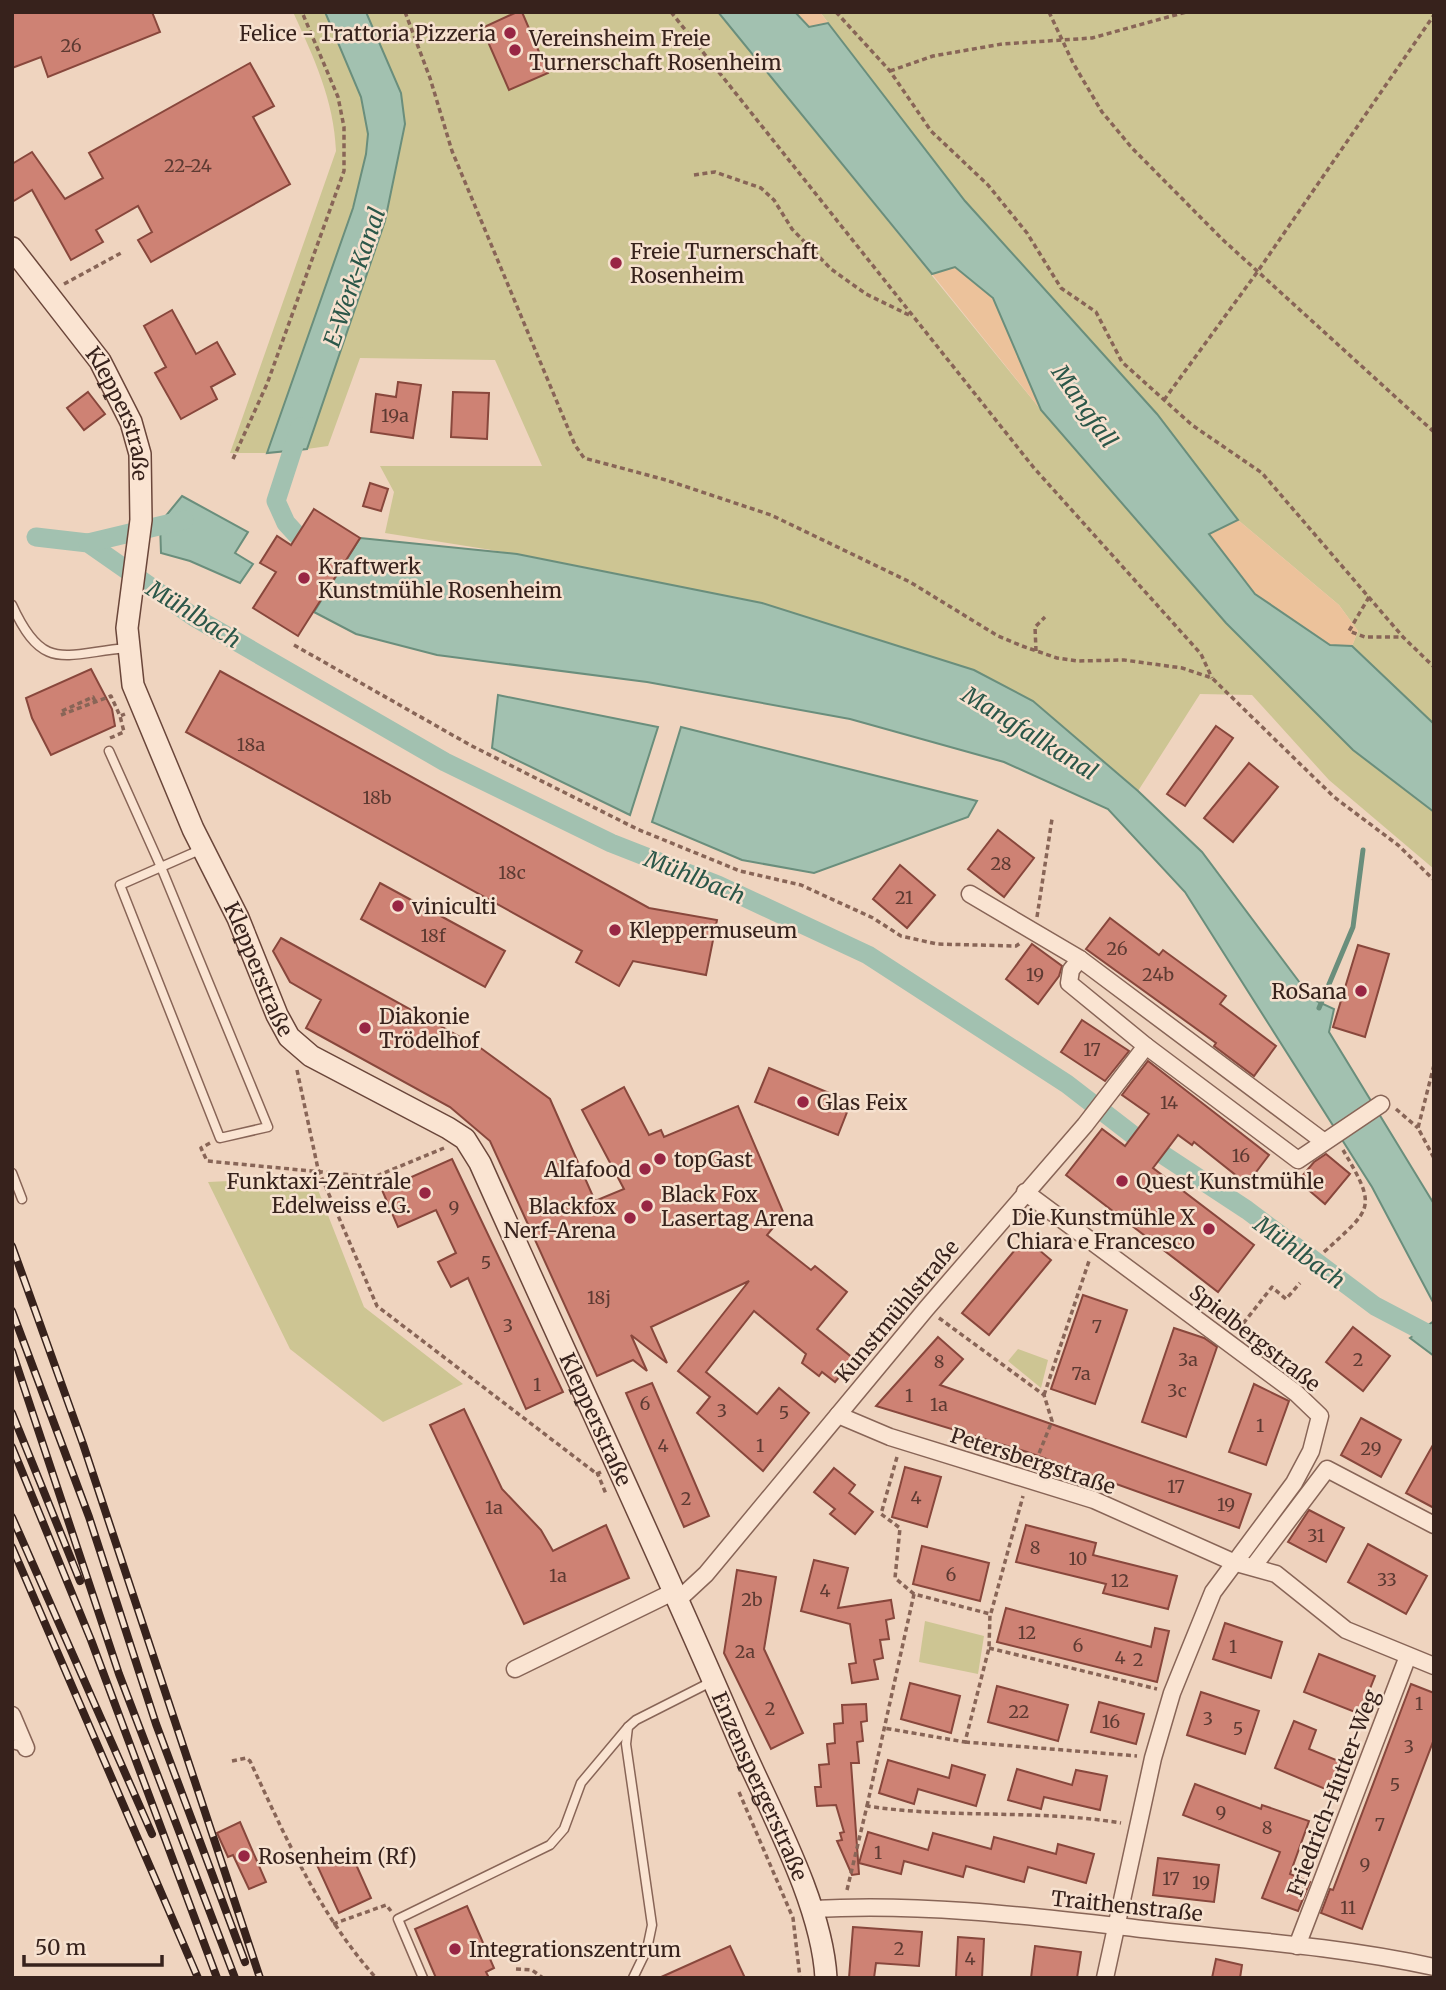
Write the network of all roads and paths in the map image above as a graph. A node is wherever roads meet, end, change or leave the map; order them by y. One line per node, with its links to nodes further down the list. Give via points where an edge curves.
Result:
1 (302, 12): 18 (path, via 338,97 344,127 344,172 267,384)
2 (405, 12): 25 (path, via 452,151 584,458 771,514 910,582 998,636)
3 (671, 12): 15 (path)
4 (836, 12): 9 (path)
5 (1049, 12): 8 (path)
6 (1185, 12): 8 (path, via 1092,38)
7 (1434, 15): 13 (path)
8 (1061, 39): 9 (path, via 933,56); 13 (path, via 1102,111 1132,148)
9 (890, 71): 16 (path, via 931,131 988,185 1027,233 1061,288 1096,312 1116,356)
10 (694, 175): 15 (path, via 722,173 761,188 831,269 866,294)
11 (12, 248): 14 (street, Klepperstraße)
12 (121, 253): 14 (path)
13 (1258, 271): 16 (path); 17 (path)
14 (47, 293): 24 (street, Klepperstraße, via 100,361 126,409 140,454 141,520)
15 (910, 316): 27 (path, via 1034,468 1201,654)
16 (1164, 401): 19 (path, via 1262,473)
17 (1434, 432)
18 (233, 460)
19 (1369, 597): 22 (path); 22 (path, via 1349,631 1365,637)
20 (12, 605): 24 (lane, via 35,645 49,654)
21 (1045, 617): 25 (path, via 1035,627)
22 (1403, 637): 26 (path)
23 (294, 645): 37 (path, via 470,745 637,829 740,871 801,886 873,918 901,936 937,944 1016,946)
24 (127, 648): 28 (street, Klepperstraße)
25 (1036, 651): 27 (path, via 1077,661 1124,660 1182,668)
26 (1434, 667)
27 (1212, 678): 35 (path, via 1334,797 1398,845)
28 (142, 708): 30 (path); 33 (street, Klepperstraße)
29 (62, 713): 30 (path, via 111,696)
30 (120, 716): 31 (path, via 124,732 106,741)
31 (109, 751): 34 (lane)
32 (1052, 819): 37 (path)
33 (203, 849): 34 (lane); 39 (street, Klepperstraße)
34 (161, 867): 45 (lane, via 120,886); 45 (lane, via 268,1127)
35 (1434, 880)
36 (970, 894): 37 (street)
37 (1036, 932): 38 (street)
38 (1080, 959): 40 (street, via 1071,970 1069,984); 44 (street)
39 (289, 1037): 46 (street, Klepperstraße, via 311,1056); 48 (path)
40 (1146, 1046): 44 (street, via 1298,1160); 50 (street, Kunstmühlstraße)
41 (1434, 1065): 43 (path)
42 (1381, 1104): 43 (path, via 1391,1104); 44 (street)
43 (1418, 1128): 47 (path)
44 (1328, 1137): 53 (path, via 1364,1185 1367,1197 1364,1212)
45 (220, 1138): 48 (path, via 201,1148 207,1161)
46 (465, 1139): 48 (path, via 374,1177); 60 (street, Klepperstraße, via 480,1163)
47 (1434, 1158)
48 (318, 1169): 60 (path, via 377,1306 597,1474)
49 (12, 1173): 51 (lane)
50 (1025, 1192): 52 (street, Spielbergstraße); 55 (street, Kunstmühlstraße)
51 (22, 1199)
52 (1094, 1243): 56 (street, Spielbergstraße); 57 (path)
53 (1324, 1252)
54 (1300, 1283): 56 (path, via 1286,1299 1272,1287)
55 (926, 1309): 57 (path); 58 (street, Kunstmühlstraße)
56 (1228, 1342): 63 (street, Spielbergstraße, via 1320,1416 1311,1451 1294,1483)
57 (1044, 1395): 61 (path, via 1052,1421)
58 (838, 1415): 59 (street, Petersbergstraße); 66 (street, Kunstmühlstraße, via 706,1574)
59 (901, 1441): 61 (street, Petersbergstraße); 65 (path, via 881,1514 900,1528 895,1578)
60 (615, 1465): 66 (street, Klepperstraße)
61 (1028, 1481): 63 (street, Petersbergstraße, via 1094,1500); 67 (path)
62 (1434, 1525): 64 (street, via 1327,1469)
63 (1233, 1562): 64 (street, Petersbergstraße); 73 (street, via 1213,1591)
64 (1252, 1567): 69 (street, Petersbergstraße, via 1276,1574 1346,1630)
65 (914, 1594): 67 (path); 76 (path)
66 (676, 1596): 71 (street, Kunstmühlstraße); 72 (street, Enzenspergerstraße)
67 (990, 1614): 68 (path)
68 (989, 1648): 73 (path); 77 (path)
69 (1408, 1656): 70 (street, Petersbergstraße); 89 (street, Friedrich-Hutter-Weg)
70 (1434, 1666)
71 (515, 1669)
72 (714, 1681): 75 (lane); 85 (street, Enzenspergerstraße)
73 (1172, 1693): 79 (street)
74 (12, 1715): 78 (street)
75 (628, 1727): 86 (lane, via 581,1783 564,1829 550,1845); 95 (lane, via 626,1744 652,1924 647,1949)
76 (884, 1728): 77 (path); 82 (path)
77 (965, 1742): 79 (path)
78 (19, 1746)
79 (1153, 1758): 83 (street)
80 (232, 1761): 87 (path, via 250,1761)
81 (736, 1784): 96 (path, via 793,1918)
82 (867, 1806): 83 (path, via 918,1814 1079,1816); 84 (path)
83 (1137, 1825): 88 (street)
84 (843, 1908): 85 (street, Traithenstraße); 88 (street, Traithenstraße)
85 (813, 1909): 97 (street, Enzenspergerstraße)
86 (398, 1919): 87 (path, via 386,1905); 93 (lane)
87 (333, 1924): 92 (path)
88 (1116, 1925): 89 (street, Traithenstraße); 98 (street)
89 (1297, 1946): 90 (street, Traithenstraße)
90 (1434, 1967)
91 (516, 1969): 94 (path, via 532,1970)
92 (376, 1978)
93 (423, 1978)
94 (543, 1978)
95 (633, 1978)
96 (800, 1978)
97 (826, 1978)
98 (1105, 1978)

